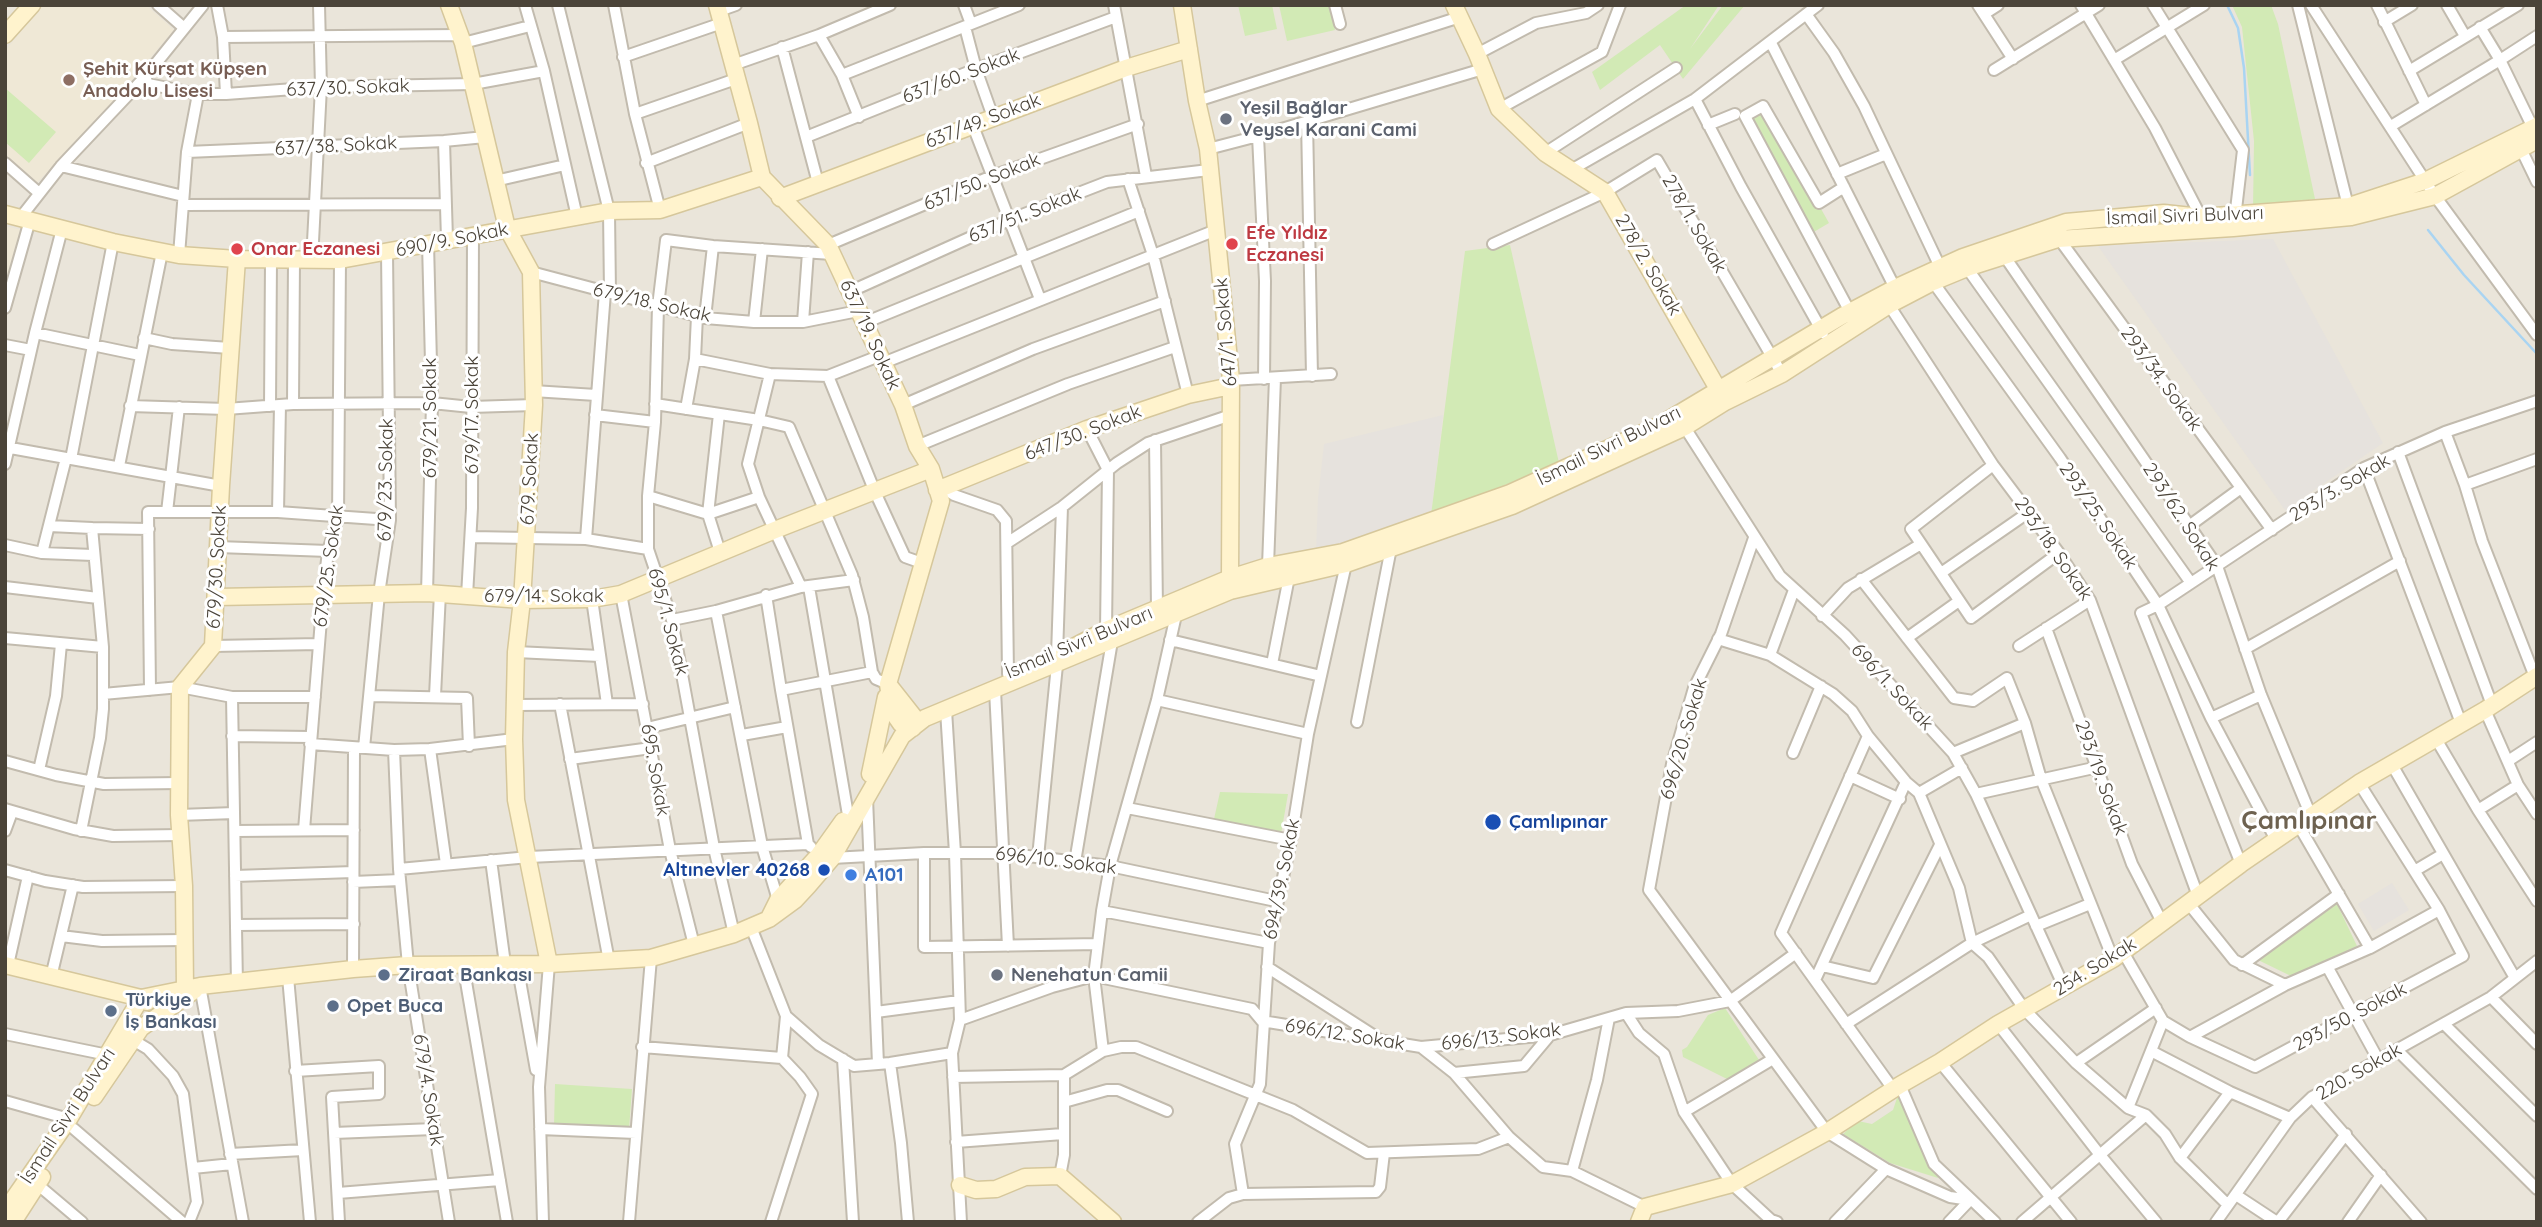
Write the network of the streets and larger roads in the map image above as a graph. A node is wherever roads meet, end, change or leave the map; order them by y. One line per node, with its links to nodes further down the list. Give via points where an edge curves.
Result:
1 (32, 5): 43 (street)
2 (158, 5): 40 (street)
3 (203, 5): 40 (street)
4 (217, 5): 48 (street)
5 (320, 5): 45 (street)
6 (449, 5): 49 (street, 679. Sokak)
7 (525, 5): 39 (street)
8 (558, 5): 120 (street)
9 (614, 5): 53 (street)
10 (736, 5): 33 (street)
11 (890, 5): 44 (street)
12 (964, 5): 38 (street)
13 (1019, 5): 38 (street)
14 (1114, 5): 35 (street)
15 (1182, 5): 52 (street, 647/1. Sokak)
16 (1335, 5): 37 (street)
17 (1598, 5): 57 (street, via 1586,13 1536,23)
18 (1620, 5): 74 (street, via 1602,52)
19 (1818, 5): 34 (street)
20 (1998, 5): 31 (street)
21 (2099, 5): 30 (street)
22 (2153, 5): 42 (street)
23 (2204, 5): 42 (street)
24 (2298, 5): 122 (street)
25 (2376, 5): 36 (street)
26 (2412, 5): 36 (street)
27 (2447, 5): 46 (street)
28 (2518, 5): 41 (street)
29 (2317, 7): 84 (street)
30 (2083, 9): 54 (street); 55 (street)
31 (1981, 10): 54 (street)
32 (1457, 11): 57 (street); 72 (street)
33 (719, 13): 53 (street); 64 (street, 637/19. Sokak)
34 (1806, 14): 50 (street); 95 (street, 293/25. Sokak, via 1835,53)
35 (1116, 17): 58 (street); 60 (street, 637/60. Sokak)
36 (2384, 22): 63 (street)
37 (1340, 24)
38 (968, 25): 60 (street); 65 (street)
39 (530, 26): 49 (street); 62 (street)
40 (183, 27): 66 (street)
41 (2480, 27): 46 (street); 56 (street)
42 (2168, 28): 55 (street); 127 (street, via 2243,150)
43 (6, 33)
44 (819, 34): 51 (street); 65 (street)
45 (320, 36): 48 (street); 49 (street); 68 (street)
46 (2465, 36): 63 (street)
47 (2537, 36): 56 (street)
48 (223, 37): 70 (street)
49 (462, 39): 67 (street, 679. Sokak)
50 (1771, 43): 71 (street); 102 (street)
51 (782, 47): 64 (street); 88 (street)
52 (1188, 49): 58 (street, 637/49. Sokak); 72 (street, 647/1. Sokak)
53 (623, 57): 75 (street)
54 (2013, 59): 61 (street)
55 (2114, 60): 125 (street)
56 (2500, 60): 73 (street); 85 (street)
57 (1480, 62): 74 (street); 79 (street)
58 (1126, 68): 78 (street, 637/49. Sokak); 81 (street)
59 (1676, 68): 94 (street)
60 (976, 69): 77 (street, 637/60. Sokak); 78 (street)
61 (1994, 69)
62 (544, 71): 67 (street, 637/30. Sokak); 98 (street)
63 (2409, 71): 73 (street)
64 (735, 72): 75 (street); 80 (street, 637/19. Sokak)
65 (842, 75): 77 (street)
66 (145, 77): 69 (street, 637/30. Sokak, via 148,84); 99 (street)
67 (473, 84): 68 (street, 637/30. Sokak); 87 (street, 679. Sokak)
68 (321, 87): 70 (street, 637/30. Sokak); 90 (street)
69 (198, 94): 70 (street, 637/30. Sokak); 93 (street)
70 (226, 94)
71 (1695, 99): 82 (street); 101 (street)
72 (1197, 101): 91 (street, 647/1. Sokak)
73 (2426, 105): 84 (street)
74 (1499, 109): 94 (street, 278/2. Sokak)
75 (635, 114): 97 (street)
76 (1735, 114): 82 (street)
77 (859, 117): 88 (street, 637/60. Sokak)
78 (993, 117): 83 (street, 637/49. Sokak)
79 (1307, 121): 86 (street); 186 (street)
80 (750, 122): 97 (street); 104 (street, 637/19. Sokak)
81 (1138, 124): 103 (street, 637/50. Sokak); 105 (street)
82 (1708, 125): 168 (street)
83 (972, 126): 103 (street); 109 (street, 637/49. Sokak)
84 (2390, 126): 108 (street)
85 (2536, 133): 92 (street, İsmail Sivri Bulvarı); 108 (street, İsmail Sivri Bulvarı)
86 (1258, 136): 91 (street); 187 (street)
87 (485, 137): 89 (street, 637/38. Sokak); 107 (street, 679. Sokak)
88 (806, 137): 109 (street)
89 (444, 141): 90 (street, 637/38. Sokak); 117 (street)
90 (317, 147): 93 (street, 637/38. Sokak); 118 (street)
91 (1208, 149): 100 (street, 647/1. Sokak)
92 (2521, 149): 110 (street); 114 (street, İsmail Sivri Bulvarı)
93 (187, 152): 116 (street)
94 (1545, 153): 101 (street, 278/2. Sokak)
95 (1886, 154): 102 (street); 154 (street, 293/25. Sokak)
96 (5, 163): 113 (street)
97 (646, 163): 119 (street)
98 (565, 165): 107 (street); 123 (street)
99 (61, 166): 113 (street); 116 (street)
100 (1209, 170): 105 (street, 637/51. Sokak); 130 (street, 647/1. Sokak)
101 (1571, 170): 112 (street, 278/2. Sokak)
102 (1838, 174): 111 (street)
103 (992, 176): 126 (street); 139 (street, 637/50. Sokak)
104 (762, 177): 115 (street, 637/19. Sokak); 119 (street, 690/9. Sokak)
105 (1146, 177): 106 (street, 637/51. Sokak)
106 (1128, 179): 121 (street); 126 (street, 637/51. Sokak, via 1107,182)
107 (495, 181): 129 (street, 679. Sokak)
108 (2425, 181): 114 (street); 122 (street, İsmail Sivri Bulvarı)
109 (818, 183): 115 (street, 637/49. Sokak)
110 (2537, 183)
111 (1844, 187): 155 (street); 163 (street, via 1819,203 1763,106 1745,116)
112 (1605, 192): 136 (street, 278/1. Sokak); 179 (street, 278/1. Sokak, via 1657,160); 190 (street, 278/2. Sokak)
113 (39, 193): 124 (street)
114 (2435, 196): 122 (street, İsmail Sivri Bulvarı); 170 (street)
115 (780, 198): 139 (street, 637/19. Sokak)
116 (183, 201): 118 (street); 144 (street)
117 (446, 204): 118 (street); 133 (street)
118 (314, 205): 151 (street)
119 (660, 210): 120 (street, 690/9. Sokak)
120 (609, 211): 123 (street, 690/9. Sokak); 157 (street)
121 (1139, 211): 145 (street); 146 (street, 679/18. Sokak)
122 (2350, 211): 127 (street, İsmail Sivri Bulvarı)
123 (577, 216): 129 (street, 690/9. Sokak)
124 (18, 217): 128 (street, 690/9. Sokak); 162 (street)
125 (2201, 217): 127 (street, İsmail Sivri Bulvarı); 131 (street, İsmail Sivri Bulvarı, via 2164,213 2066,222)
126 (1009, 220): 146 (street); 156 (street, 637/51. Sokak)
127 (2235, 222): 131 (street, İsmail Sivri Bulvarı)
128 (62, 229): 134 (street, 690/9. Sokak); 169 (street)
129 (507, 229): 132 (street, 690/9. Sokak); 153 (street, 679. Sokak)
130 (1216, 230): 145 (street); 188 (street, 647/1. Sokak)
131 (2055, 233): 140 (street, İsmail Sivri Bulvarı); 229 (street, 293/34. Sokak)
132 (473, 234): 133 (street, 690/9. Sokak); 203 (street, 679/17. Sokak)
133 (447, 239): 135 (street, 690/9. Sokak)
134 (113, 242): 141 (street, 690/9. Sokak); 174 (street)
135 (428, 243): 142 (street, 690/9. Sokak); 194 (street, 679/21. Sokak)
136 (1493, 244)
137 (713, 246): 138 (street); 161 (street, 695/1. Sokak, via 666,240); 164 (street)
138 (762, 249): 143 (street); 166 (street)
139 (830, 250): 143 (street); 156 (street, 637/19. Sokak)
140 (2001, 251): 152 (street, İsmail Sivri Bulvarı); 154 (street, İsmail Sivri Bulvarı, via 1963,257); 244 (street, 293/62. Sokak)
141 (162, 252): 144 (street, 690/9. Sokak); 171 (street)
142 (387, 252): 150 (street, 690/9. Sokak); 196 (street, 679/23. Sokak)
143 (808, 252): 167 (street)
144 (179, 255): 147 (street, 690/9. Sokak)
145 (1153, 255): 158 (street); 159 (street)
146 (1025, 258): 158 (street); 165 (street, 679/18. Sokak)
147 (237, 259): 148 (street, 690/9. Sokak); 176 (street, 679/30. Sokak)
148 (271, 260): 149 (street, 690/9. Sokak); 198 (street)
149 (294, 260): 151 (street, 690/9. Sokak); 195 (street)
150 (340, 260): 151 (street, 690/9. Sokak); 199 (street, 679/25. Sokak)
151 (312, 261)
152 (1967, 268): 154 (street, İsmail Sivri Bulvarı); 275 (street)
153 (531, 272): 157 (street, 679/18. Sokak); 192 (street, 679. Sokak)
154 (1937, 275): 155 (street, İsmail Sivri Bulvarı); 160 (street, İsmail Sivri Bulvarı); 291 (street, 293/25. Sokak)
155 (1895, 288): 163 (street, İsmail Sivri Bulvarı)
156 (849, 292): 165 (street, 637/19. Sokak)
157 (608, 293): 161 (street, 679/18. Sokak); 191 (street)
158 (1040, 299): 181 (street)
159 (1165, 301): 175 (street); 200 (street, via 1033,349)
160 (1889, 305): 172 (street, İsmail Sivri Bulvarı); 221 (street, 293/18. Sokak)
161 (657, 306): 164 (street, 679/18. Sokak); 197 (street, 695/1. Sokak)
162 (5, 308)
163 (1850, 312): 168 (street, İsmail Sivri Bulvarı)
164 (701, 317): 166 (street, 679/18. Sokak); 180 (street)
165 (861, 317): 167 (street, 679/18. Sokak); 181 (street, 637/19. Sokak)
166 (754, 322): 167 (street, 679/18. Sokak)
167 (803, 322)
168 (1820, 329): 172 (street); 179 (street, İsmail Sivri Bulvarı)
169 (35, 333): 174 (street); 177 (street)
170 (2537, 335)
171 (144, 338): 176 (street); 178 (street)
172 (1829, 343): 184 (street, İsmail Sivri Bulvarı)
173 (5, 345): 177 (street)
174 (92, 345): 178 (street); 218 (street)
175 (1175, 347): 189 (street); 215 (street, via 1068,384)
176 (230, 348): 204 (street, 679/30. Sokak)
177 (31, 350): 216 (street)
178 (140, 355): 201 (street)
179 (1772, 358): 184 (street, 278/1. Sokak); 190 (street, İsmail Sivri Bulvarı)
180 (695, 359): 182 (street); 205 (street)
181 (881, 359): 185 (street); 200 (street, 637/19. Sokak)
182 (770, 374): 185 (street); 209 (street)
183 (1331, 374): 186 (street)
184 (1782, 374): 190 (street, İsmail Sivri Bulvarı)
185 (828, 376): 231 (street)
186 (1311, 376): 187 (street)
187 (1270, 379): 188 (street); 267 (street)
188 (1231, 383): 189 (street, 647/30. Sokak); 208 (street, 647/1. Sokak)
189 (1188, 395): 212 (street, 647/30. Sokak)
190 (1722, 395): 210 (street, İsmail Sivri Bulvarı)
191 (596, 396): 192 (street); 207 (street)
192 (533, 398): 203 (street); 250 (street, 679. Sokak)
193 (2537, 401): 213 (street, 293/3. Sokak)
194 (432, 403): 196 (street); 203 (street); 279 (street, 679/21. Sokak)
195 (293, 404): 198 (street); 199 (street)
196 (387, 404): 199 (street); 242 (street, 679/23. Sokak)
197 (655, 404): 205 (street); 211 (street, 695/1. Sokak)
198 (275, 405): 204 (street); 238 (street)
199 (339, 405): 241 (street, 679/25. Sokak)
200 (903, 405): 215 (street, 637/19. Sokak)
201 (130, 406): 202 (street); 222 (street)
202 (179, 407): 204 (street); 226 (street)
203 (471, 407): 249 (street, 679/17. Sokak)
204 (226, 409): 228 (street, 679/30. Sokak)
205 (686, 409): 206 (street)
206 (719, 414): 209 (street); 240 (street)
207 (595, 415): 211 (street); 252 (street)
208 (1231, 415): 214 (street); 272 (street, 647/1. Sokak)
209 (759, 420): 233 (street, via 748,464); 236 (street, via 789,427)
210 (1681, 420): 251 (street, 696/1. Sokak); 253 (street, İsmail Sivri Bulvarı, via 1512,506)
211 (655, 422): 232 (street, 695/1. Sokak)
212 (1087, 429): 225 (street); 230 (street, 647/30. Sokak)
213 (2445, 432): 217 (street, 293/3. Sokak); 227 (street)
214 (1155, 440): 225 (street); 292 (street)
215 (917, 446): 224 (street, 637/19. Sokak)
216 (7, 448): 218 (street); 220 (street)
217 (2398, 453): 223 (street, 293/3. Sokak); 337 (street)
218 (69, 458): 222 (street); 243 (street)
219 (2537, 458): 227 (street)
220 (5, 464)
221 (1993, 465): 239 (street, 293/18. Sokak); 255 (street, via 1911,529)
222 (119, 466): 226 (street)
223 (2364, 468): 248 (street, 293/3. Sokak); 264 (street)
224 (930, 469): 230 (street, 637/19. Sokak); 231 (street, 679/14. Sokak)
225 (1108, 470): 234 (street); 298 (street)
226 (170, 476): 228 (street); 237 (street)
227 (2465, 485): 317 (street, via 2482,541)
228 (221, 486): 235 (street, 679/30. Sokak)
229 (2241, 488): 244 (street); 248 (street, 293/34. Sokak)
230 (940, 489): 254 (street, via 1000,512 1006,521); 265 (street, 637/19. Sokak, via 941,501)
231 (876, 492): 236 (street, 679/14. Sokak); 265 (street, via 905,557)
232 (648, 496): 240 (street); 258 (street, 695/1. Sokak)
233 (759, 497): 240 (street); 247 (street)
234 (1062, 507): 254 (street); 312 (street)
235 (219, 511): 237 (street); 238 (street); 257 (street, 679/30. Sokak)
236 (824, 511): 247 (street, 679/14. Sokak); 274 (street)
237 (167, 512): 246 (street, via 148,512)
238 (278, 512): 241 (street)
239 (2029, 512): 261 (street, 293/18. Sokak); 269 (street)
240 (708, 514): 260 (street)
241 (338, 518): 242 (street); 259 (street, 679/25. Sokak)
242 (390, 520): 280 (street, 679/23. Sokak)
243 (49, 526): 245 (street); 262 (street)
244 (2189, 526): 268 (street, 293/62. Sokak)
245 (92, 528): 246 (street); 263 (street)
246 (149, 529): 322 (street)
247 (775, 530): 260 (street, 679/14. Sokak); 277 (street)
248 (2272, 530): 268 (street, 293/3. Sokak)
249 (471, 537): 250 (street); 284 (street, 679/17. Sokak)
250 (526, 538): 252 (street); 288 (street, 679. Sokak)
251 (1754, 538): 278 (street, 696/1. Sokak); 300 (street, 696/20. Sokak)
252 (586, 539): 258 (street)
253 (1389, 542): 266 (street, İsmail Sivri Bulvarı); 267 (street, İsmail Sivri Bulvarı); 341 (street)
254 (1007, 543): 315 (street)
255 (1921, 544): 269 (street); 273 (street)
256 (5, 545): 262 (street)
257 (218, 547): 259 (street); 285 (street, 679/30. Sokak)
258 (648, 549): 270 (street, 695/1. Sokak)
259 (328, 551): 282 (street, 679/25. Sokak)
260 (720, 552): 270 (street, 679/14. Sokak)
261 (2059, 553): 289 (street, 293/18. Sokak); 290 (street, via 1971,618)
262 (42, 554): 263 (street)
263 (93, 555): 286 (street)
264 (2400, 561): 308 (street); 344 (street)
265 (922, 564): 319 (street, 637/19. Sokak)
266 (1346, 564): 271 (street, İsmail Sivri Bulvarı); 316 (street, 694/39. Sokak)
267 (1268, 566): 272 (street, İsmail Sivri Bulvarı)
268 (2217, 566): 275 (street, 293/3. Sokak); 308 (street, 293/62. Sokak)
269 (1941, 573): 290 (street)
270 (658, 577): 281 (street, 679/14. Sokak); 296 (street, 695/1. Sokak)
271 (1289, 577): 294 (street, İsmail Sivri Bulvarı, via 1230,592); 313 (street)
272 (1230, 578): 292 (street, İsmail Sivri Bulvarı)
273 (1861, 579): 295 (street); 299 (street)
274 (854, 580): 277 (street); 314 (street)
275 (2191, 583): 291 (street, 293/3. Sokak)
276 (5, 587): 286 (street)
277 (805, 587): 283 (street); 318 (street)
278 (1794, 590): 295 (street, 696/1. Sokak); 310 (street)
279 (434, 593): 280 (street, 679/14. Sokak); 284 (street, 679/14. Sokak); 328 (street, 679/21. Sokak)
280 (379, 594): 282 (street, 679/14. Sokak); 327 (street, 679/23. Sokak)
281 (621, 594): 287 (street, 679/14. Sokak); 334 (street, 695. Sokak)
282 (323, 595): 285 (street, 679/14. Sokak); 303 (street, 679/25. Sokak)
283 (766, 595): 293 (street); 323 (street)
284 (467, 596): 288 (street, 679/14. Sokak)
285 (217, 597): 305 (street, 679/30. Sokak)
286 (98, 598): 307 (street)
287 (592, 599): 288 (street, 679/14. Sokak); 311 (street)
288 (522, 600): 309 (street, 679. Sokak)
289 (2090, 600): 297 (street); 425 (street, 293/18. Sokak)
290 (1959, 601): 299 (street)
291 (2158, 605): 340 (street, 293/25. Sokak); 413 (street, via 2141,613)
292 (1157, 609): 298 (street, İsmail Sivri Bulvarı)
293 (716, 611): 296 (street); 336 (street)
294 (1176, 615): 298 (street, İsmail Sivri Bulvarı); 301 (street)
295 (1822, 616): 360 (street, 696/1. Sokak)
296 (672, 620): 339 (street, 695/1. Sokak)
297 (2046, 628): 306 (street); 366 (street, 293/19. Sokak)
298 (1109, 636): 312 (street, İsmail Sivri Bulvarı); 411 (street)
299 (1907, 638): 343 (street, via 1954,698 1973,701 2007,678)
300 (1718, 639): 310 (street); 473 (street, 696/20. Sokak, via 1694,688 1672,764 1649,890)
301 (1170, 640): 313 (street); 331 (street)
302 (6, 642): 304 (street)
303 (319, 644): 305 (street); 330 (street, 679/25. Sokak)
304 (61, 645): 307 (street); 368 (street, via 56,696)
305 (213, 646): 321 (street, 679/30. Sokak)
306 (2019, 646)
307 (103, 647): 325 (street)
308 (2245, 649): 326 (street, 293/62. Sokak)
309 (516, 652): 311 (street); 335 (street, 679. Sokak)
310 (1770, 655): 320 (street)
311 (600, 656): 333 (street)
312 (1057, 660): 315 (street, İsmail Sivri Bulvarı); 324 (street, İsmail Sivri Bulvarı); 409 (street)
313 (1272, 664): 316 (street)
314 (872, 672): 318 (street); 319 (street)
315 (1008, 674): 342 (street, İsmail Sivri Bulvarı)
316 (1321, 676): 348 (street, 694/39. Sokak)
317 (2536, 676): 337 (street, 254. Sokak)
318 (826, 680): 323 (street); 387 (street)
319 (888, 684): 342 (street, 637/19. Sokak, via 892,711); 369 (street)
320 (1821, 686): 350 (street, via 1852,711); 361 (street)
321 (180, 687): 322 (street); 329 (street); 375 (street)
322 (150, 690): 325 (street)
323 (780, 690): 345 (street)
324 (995, 690): 338 (street, İsmail Sivri Bulvarı); 404 (street)
325 (103, 694): 372 (street)
326 (2261, 695): 340 (street); 388 (street, 293/62. Sokak)
327 (370, 696): 328 (street); 356 (street, 679/23. Sokak)
328 (435, 696): 355 (street, via 467,698)
329 (232, 697): 330 (street); 349 (street)
330 (315, 697): 353 (street, 679/25. Sokak)
331 (1157, 700): 348 (street); 381 (street)
332 (560, 704): 333 (street); 335 (street); 362 (street)
333 (607, 704): 334 (street)
334 (643, 704): 346 (street, 695. Sokak)
335 (516, 705): 351 (street, 679. Sokak)
336 (735, 707): 339 (street); 347 (street)
337 (2488, 708): 344 (street, 254. Sokak); 364 (street)
338 (946, 710): 342 (street, İsmail Sivri Bulvarı); 403 (street)
339 (691, 717): 346 (street); 399 (street, 695/1. Sokak)
340 (2211, 718): 396 (street, 293/25. Sokak)
341 (1357, 722)
342 (909, 723): 369 (street, İsmail Sivri Bulvarı, via 894,730); 379 (street, İsmail Sivri Bulvarı)
343 (2025, 723): 360 (street); 371 (street)
344 (2461, 723): 352 (street, 254. Sokak)
345 (787, 727): 347 (street); 401 (street)
346 (648, 728): 357 (street, 695. Sokak)
347 (741, 734): 398 (street)
348 (1308, 734): 395 (street, 694/39. Sokak)
349 (232, 736): 353 (street); 384 (street)
350 (1868, 736): 370 (street); 373 (street)
351 (514, 739): 355 (street); 408 (street, 679. Sokak, via 516,800)
352 (2436, 739): 365 (street, 254. Sokak); 382 (street)
353 (310, 740): 356 (street); 389 (street, 679/25. Sokak)
354 (2537, 742): 364 (street)
355 (469, 746): 358 (street)
356 (359, 748): 359 (street); 390 (street, 679/23. Sokak)
357 (651, 748): 362 (street); 400 (street, 695. Sokak)
358 (430, 749): 359 (street); 412 (street)
359 (394, 750): 417 (street, 679/4. Sokak)
360 (1953, 752): 367 (street, 696/1. Sokak)
361 (1793, 753)
362 (570, 759): 405 (street)
363 (5, 761): 368 (street)
364 (2508, 761): 376 (street)
365 (2391, 763): 374 (street, 254. Sokak); 406 (street)
366 (2098, 767): 371 (street); 434 (street, 293/19. Sokak, via 2132,864)
367 (1962, 768): 377 (street); 378 (street, 696/1. Sokak)
368 (39, 770): 372 (street)
369 (870, 774): 387 (street, İsmail Sivri Bulvarı)
370 (1850, 776): 380 (street); 447 (street, via 1781,933)
371 (2041, 779): 378 (street); 428 (street)
372 (90, 782): 375 (street); 392 (street)
373 (1906, 782): 377 (street); 380 (street)
374 (2359, 782): 388 (street, 254. Sokak); 416 (street)
375 (179, 783): 386 (street)
376 (2518, 785): 382 (street); 385 (street)
377 (1919, 793): 397 (street)
378 (1976, 794): 432 (street, 696/1. Sokak)
379 (867, 796): 401 (street, İsmail Sivri Bulvarı); 407 (street)
380 (1900, 799): 458 (street)
381 (1127, 808): 395 (street); 414 (street)
382 (2478, 810): 427 (street)
383 (8, 811): 391 (street); 392 (street)
384 (234, 813): 386 (street); 393 (street)
385 (2537, 814)
386 (179, 815): 394 (street)
387 (848, 815): 401 (street, İsmail Sivri Bulvarı)
388 (2305, 821): 396 (street, 254. Sokak); 423 (street, 293/62. Sokak)
389 (304, 830): 390 (street); 393 (street)
390 (354, 830): 420 (street, 679/23. Sokak)
391 (5, 831)
392 (81, 831): 394 (street, via 131,837)
393 (235, 831): 419 (street)
394 (180, 835): 422 (street)
395 (1291, 840): 426 (street, 694/39. Sokak)
396 (2276, 840): 413 (street, 254. Sokak)
397 (1940, 845): 441 (street, via 1959,888); 458 (street, via 1873,978)
398 (762, 846): 399 (street, 696/10. Sokak); 401 (street, 696/10. Sokak); 424 (street)
399 (714, 848): 400 (street, 696/10. Sokak); 437 (street, 695/1. Sokak)
400 (670, 850): 405 (street, 696/10. Sokak); 443 (street, 695. Sokak)
401 (819, 852): 407 (street, 696/10. Sokak); 424 (street, İsmail Sivri Bulvarı); 431 (street, İsmail Sivri Bulvarı, via 795,900)
402 (924, 853): 403 (street, 696/10. Sokak); 407 (street, 696/10. Sokak); 445 (street, via 924,947)
403 (955, 853): 404 (street, 696/10. Sokak); 445 (street)
404 (1003, 853): 409 (street, 696/10. Sokak); 444 (street)
405 (588, 854): 408 (street, 696/10. Sokak); 450 (street)
406 (2443, 854): 416 (street); 465 (street)
407 (870, 855): 477 (street)
408 (529, 857): 410 (street, 696/10. Sokak); 454 (street, 679. Sokak)
409 (1038, 857): 411 (street, 696/10. Sokak)
410 (491, 860): 412 (street, 696/10. Sokak); 453 (street)
411 (1075, 862): 414 (street, 696/10. Sokak)
412 (446, 864): 417 (street, 696/10. Sokak)
413 (2241, 864): 425 (street, 254. Sokak)
414 (1110, 866): 426 (street, 696/10. Sokak); 430 (street)
415 (5, 870): 418 (street)
416 (2416, 870): 429 (street)
417 (399, 874): 420 (street, 696/10. Sokak); 456 (street, 679/4. Sokak)
418 (28, 876): 421 (street); 455 (street)
419 (235, 876): 420 (street, 696/10. Sokak); 435 (street)
420 (353, 877): 433 (street, 679/23. Sokak)
421 (73, 885): 422 (street); 438 (street)
422 (184, 886): 439 (street)
423 (2339, 894): 446 (street, 293/62. Sokak); 457 (street)
424 (778, 900): 431 (street, İsmail Sivri Bulvarı)
425 (2193, 900): 434 (street, 254. Sokak); 457 (street, 293/18. Sokak)
426 (1276, 901): 440 (street, 694/39. Sokak)
427 (2537, 901)
428 (2090, 904): 432 (street); 448 (street)
429 (2440, 910): 446 (street); 481 (street, 293/50. Sokak, via 2463,956)
430 (1102, 911): 440 (street); 442 (street)
431 (769, 919): 436 (street, İsmail Sivri Bulvarı)
432 (2033, 921): 441 (street); 469 (street, 696/1. Sokak)
433 (354, 924): 435 (street); 460 (street, 679/23. Sokak)
434 (2163, 924): 448 (street, 254. Sokak)
435 (236, 925): 467 (street)
436 (751, 927): 437 (street, İsmail Sivri Bulvarı); 480 (street)
437 (734, 934): 443 (street, İsmail Sivri Bulvarı)
438 (61, 936): 439 (street, via 102,941); 463 (street)
439 (184, 940): 470 (street)
440 (1269, 943): 459 (street, 694/39. Sokak)
441 (1972, 943): 476 (street, via 1988,957); 486 (street)
442 (1098, 944): 444 (street); 462 (street)
443 (694, 945): 449 (street, İsmail Sivri Bulvarı)
444 (1008, 946): 445 (street)
445 (957, 947): 474 (street)
446 (2370, 948): 461 (street)
447 (1796, 953): 466 (street); 473 (street)
448 (2118, 956): 469 (street, 254. Sokak); 475 (street)
449 (651, 958): 450 (street, İsmail Sivri Bulvarı); 495 (street)
450 (609, 961): 454 (street, İsmail Sivri Bulvarı)
451 (2537, 961): 465 (street, 220. Sokak)
452 (463, 964): 453 (street, İsmail Sivri Bulvarı); 456 (street, İsmail Sivri Bulvarı); 546 (street)
453 (511, 964): 454 (street, İsmail Sivri Bulvarı); 513 (street)
454 (549, 964): 513 (street)
455 (6, 965): 463 (street)
456 (408, 965): 460 (street, İsmail Sivri Bulvarı); 527 (street, 679/4. Sokak)
457 (2242, 965): 468 (street)
458 (1822, 966): 466 (street)
459 (1267, 967): 484 (street, 694/39. Sokak); 493 (street)
460 (353, 968): 464 (street, İsmail Sivri Bulvarı)
461 (2328, 968): 468 (street); 481 (street)
462 (1094, 976): 483 (street, 696/12. Sokak); 484 (street, 696/12. Sokak, via 1252,1009); 498 (street)
463 (51, 977): 472 (street)
464 (288, 977): 467 (street, İsmail Sivri Bulvarı); 509 (street)
465 (2515, 978): 471 (street, 220. Sokak)
466 (1815, 980): 486 (street)
467 (237, 984): 470 (street, İsmail Sivri Bulvarı)
468 (2285, 985): 491 (street)
469 (2064, 987): 476 (street, 254. Sokak)
470 (192, 988): 472 (street, İsmail Sivri Bulvarı); 478 (street, İsmail Sivri Bulvarı); 540 (street)
471 (2491, 997): 488 (street, 220. Sokak); 494 (street)
472 (141, 998): 478 (street); 501 (street, İsmail Sivri Bulvarı)
473 (1730, 1000): 479 (street, 696/13. Sokak); 504 (street, 696/20. Sokak)
474 (959, 1001): 477 (street); 483 (street)
475 (2156, 1008): 485 (street); 507 (street)
476 (2025, 1010): 487 (street, 254. Sokak); 507 (street)
477 (876, 1012): 508 (street)
478 (164, 1013): 492 (street, İsmail Sivri Bulvarı, via 141,1028)
479 (1626, 1013): 482 (street, 696/13. Sokak); 522 (street, via 1639,1033 1664,1054)
480 (786, 1016): 502 (street); 503 (street)
481 (2354, 1016): 491 (street, 293/50. Sokak, via 2255,1067); 505 (street)
482 (1609, 1018): 490 (street, 696/13. Sokak); 543 (street)
483 (960, 1020): 500 (street)
484 (1262, 1021): 493 (street, 696/12. Sokak); 516 (street, 694/39. Sokak, via 1260,1084)
485 (2163, 1021): 491 (street); 499 (street)
486 (1846, 1024): 514 (street)
487 (1998, 1024): 506 (street, 254. Sokak); 538 (street)
488 (2444, 1024): 497 (street, 220. Sokak); 524 (street)
489 (5, 1034): 501 (street)
490 (1550, 1035): 496 (street, 696/13. Sokak); 510 (street, via 1524,1066)
491 (2190, 1037)
492 (133, 1040): 526 (street, İsmail Sivri Bulvarı); 541 (street, via 173,1076 183,1094)
493 (1381, 1040): 496 (street, 696/12. Sokak)
494 (2537, 1045)
495 (642, 1047): 502 (street); 531 (street)
496 (1421, 1047): 510 (street, 696/12. Sokak)
497 (2397, 1050): 505 (street, 220. Sokak); 551 (street)
498 (1103, 1051): 511 (street); 516 (street, via 1136,1047)
499 (2151, 1051): 515 (street); 520 (street)
500 (952, 1053): 508 (street); 512 (street)
501 (108, 1055): 526 (street, İsmail Sivri Bulvarı)
502 (782, 1058): 571 (street, via 812,1094)
503 (843, 1059): 508 (street, via 854,1066); 572 (street)
504 (1773, 1059): 522 (street); 529 (street, 696/20. Sokak)
505 (2379, 1061): 517 (street, 220. Sokak)
506 (1940, 1062): 514 (street, 254. Sokak); 555 (street)
507 (2076, 1063): 520 (street)
508 (884, 1064): 573 (street, via 901,1143)
509 (295, 1071): 530 (street, via 379,1066 379,1094 332,1097); 536 (street)
510 (1454, 1073): 534 (street, 696/12. Sokak)
511 (1063, 1075): 512 (street); 519 (street)
512 (953, 1077): 535 (street)
513 (539, 1087): 528 (street)
514 (1896, 1087): 529 (street, 254. Sokak); 556 (street, via 1934,1164)
515 (2230, 1093): 525 (street); 539 (street)
516 (1255, 1095): 537 (street, via 1293,1110 1367,1153); 553 (street, 694/39. Sokak, via 1235,1144)
517 (2312, 1097): 525 (street, 220. Sokak); 533 (street)
518 (5, 1101): 526 (street)
519 (1063, 1102): 521 (street, via 1118,1090); 532 (street)
520 (2128, 1108): 523 (street)
521 (1167, 1111)
522 (1684, 1112): 548 (street)
523 (2146, 1115): 538 (street); 539 (street)
524 (2537, 1116)
525 (2290, 1118): 554 (street, 220. Sokak)
526 (71, 1124): 547 (street, İsmail Sivri Bulvarı); 558 (street, İsmail Sivri Bulvarı); 562 (street)
527 (434, 1129): 530 (street); 550 (street, 679/4. Sokak)
528 (540, 1129): 531 (street); 569 (street)
529 (1827, 1132): 542 (street); 548 (street, 254. Sokak)
530 (334, 1133): 552 (street)
531 (636, 1133): 570 (street)
532 (1063, 1134): 535 (street); 545 (street)
533 (2346, 1134): 544 (street); 585 (street)
534 (1509, 1137): 537 (street, via 1478,1149); 543 (street, 696/12. Sokak, via 1543,1167)
535 (956, 1142): 549 (street)
536 (303, 1150): 540 (street); 565 (street)
537 (1384, 1153): 553 (street, via 1376,1192)
538 (2100, 1155): 555 (street); 583 (street)
539 (2180, 1158): 557 (street)
540 (231, 1159): 541 (street); 564 (street)
541 (192, 1168): 563 (street, via 197,1202)
542 (1886, 1169): 556 (street, via 1950,1197); 578 (street)
543 (1572, 1171): 559 (street, 696/12. Sokak)
544 (2381, 1175): 586 (street); 587 (street)
545 (1060, 1176): 549 (street, via 1025,1177 996,1189); 575 (street)
546 (500, 1180): 550 (street); 568 (street)
547 (37, 1184): 560 (street, İsmail Sivri Bulvarı); 561 (street)
548 (1732, 1184): 559 (street, 254. Sokak); 577 (street)
549 (960, 1185): 574 (street)
550 (443, 1186): 552 (street); 567 (street, 679/4. Sokak)
551 (2537, 1189)
552 (338, 1194): 566 (street)
553 (1243, 1194): 576 (street, via 1229,1198)
554 (2236, 1195): 557 (street, 220. Sokak); 585 (street)
555 (2051, 1198): 581 (street); 582 (street)
556 (1970, 1200): 579 (street); 580 (street)
557 (2228, 1205): 584 (street, 220. Sokak)
558 (5, 1211)
559 (1642, 1214)
560 (13, 1222)
561 (82, 1222)
562 (182, 1222)
563 (189, 1222)
564 (243, 1222)
565 (310, 1222)
566 (339, 1222)
567 (449, 1222)
568 (507, 1222)
569 (543, 1222)
570 (629, 1222)
571 (771, 1222)
572 (853, 1222)
573 (908, 1222)
574 (961, 1222)
575 (1113, 1222)
576 (1198, 1222)
577 (1777, 1222)
578 (1835, 1222)
579 (1950, 1222)
580 (1995, 1222)
581 (2022, 1222)
582 (2071, 1222)
583 (2156, 1222)
584 (2216, 1222)
585 (2278, 1222)
586 (2347, 1222)
587 (2420, 1222)

